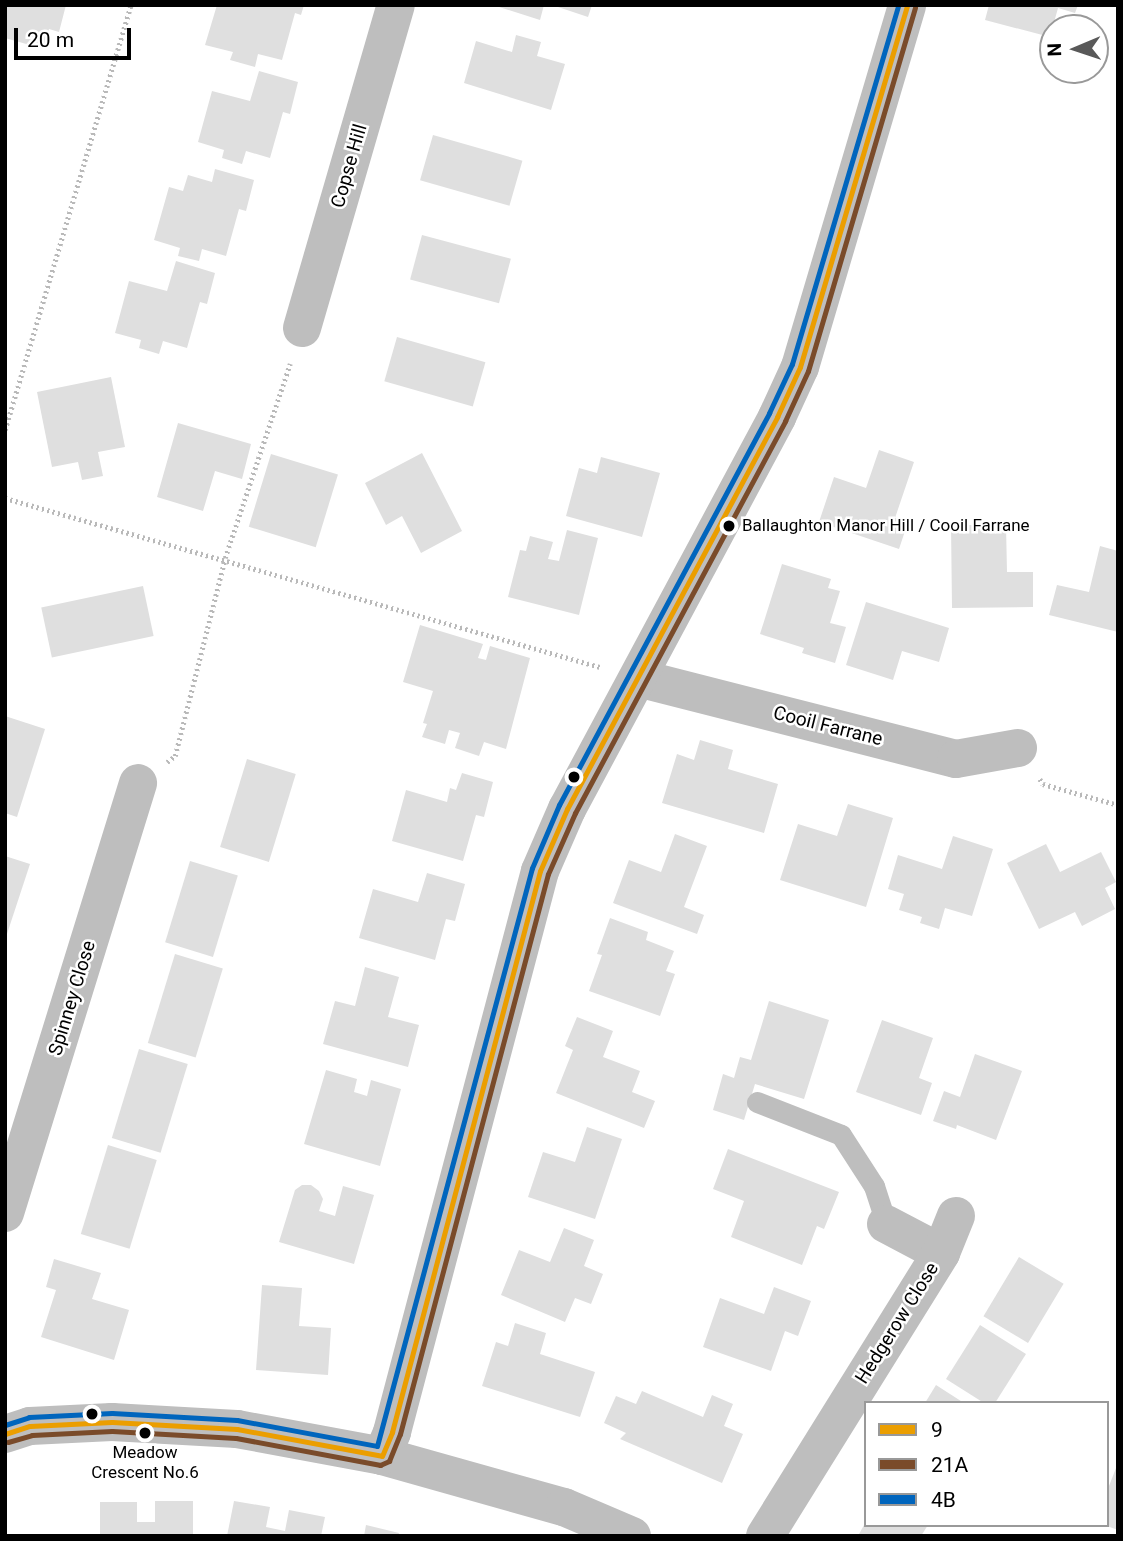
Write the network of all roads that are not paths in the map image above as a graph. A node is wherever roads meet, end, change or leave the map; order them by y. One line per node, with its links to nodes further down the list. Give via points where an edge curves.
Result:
1 (397, 5): 3 (street, Copse Hill)
2 (907, 5): 4 (street, via 800,367)
3 (302, 328)
4 (638, 678): 5 (street, Cooil Farrane, via 956,758); 13 (street, via 567,808 540,871 393,1432)
5 (1018, 748)
6 (138, 783): 8 (street, Spinney Close)
7 (757, 1102): 10 (lane, via 841,1135 874,1186)
8 (5, 1213)
9 (956, 1216): 11 (street, Hedgerow Close)
10 (886, 1224): 11 (street, Hedgerow Close)
11 (941, 1253): 16 (street, Hedgerow Close)
12 (5, 1434): 13 (street, via 30,1426 112,1422 224,1428)
13 (382, 1456): 14 (street)
14 (560, 1522): 15 (street)
15 (632, 1536)
16 (765, 1536)

